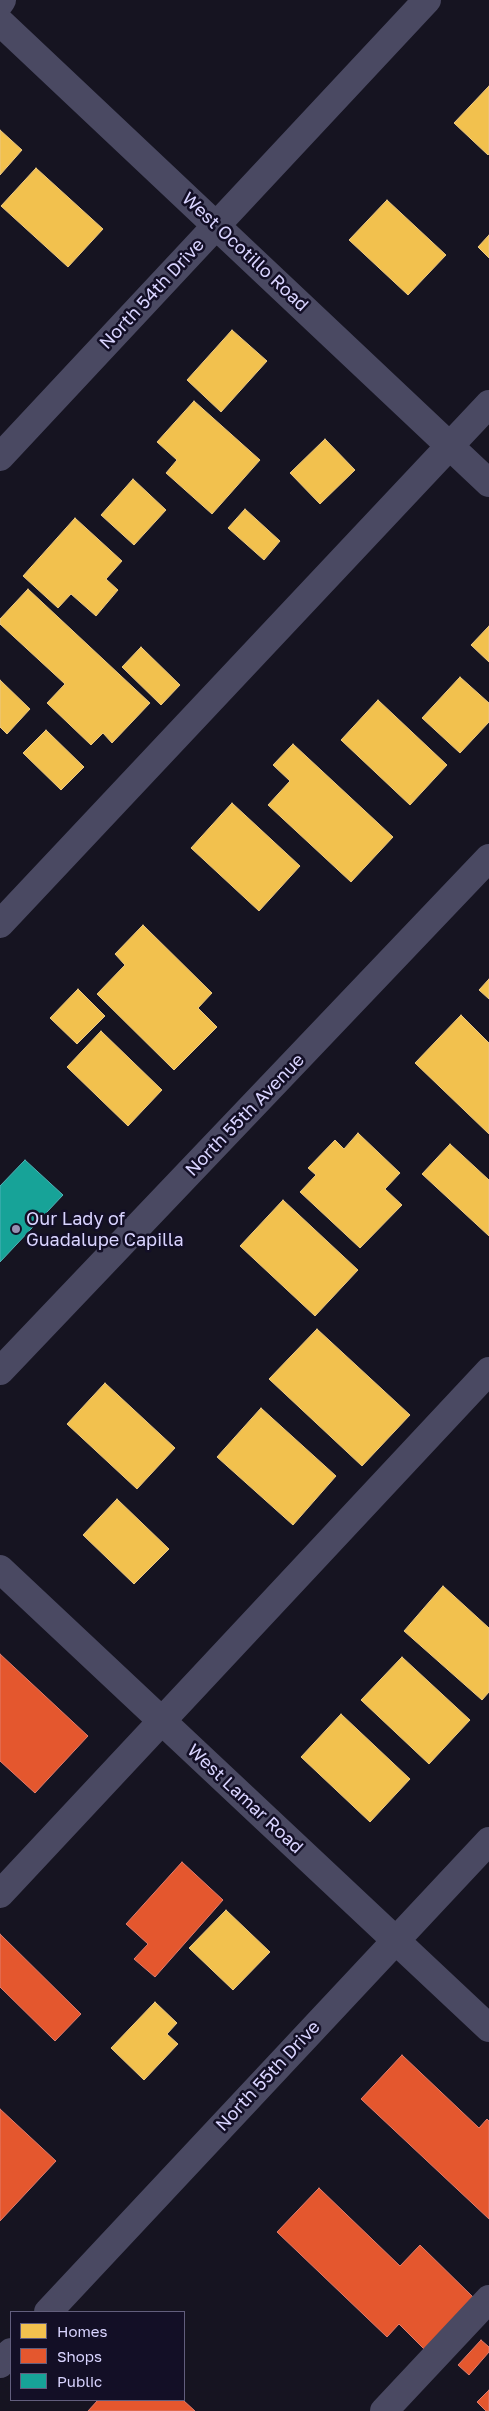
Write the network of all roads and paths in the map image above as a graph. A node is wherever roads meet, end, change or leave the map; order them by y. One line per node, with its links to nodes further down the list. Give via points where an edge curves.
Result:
1 (427, 0): 3 (street, North 54th Drive)
2 (0, 22): 3 (street, West Ocotillo Road)
3 (217, 224): 5 (street, West Ocotillo Road); 6 (street, North 54th Drive)
4 (489, 404): 5 (street)
5 (450, 446): 7 (street, West Ocotillo Road); 9 (street)
6 (0, 457)
7 (489, 483)
8 (489, 858): 10 (street, North 55th Avenue)
9 (0, 924)
10 (0, 1371)
11 (489, 1371): 13 (street)
12 (0, 1569): 13 (street, West Lamar Road)
13 (162, 1722): 15 (street); 16 (street, West Lamar Road)
14 (489, 1840): 16 (street, North 55th Drive)
15 (0, 1894)
16 (396, 1939): 17 (street, West Lamar Road); 19 (street, North 55th Drive)
17 (489, 2028)
18 (489, 2300): 22 (street)
19 (49, 2311)
20 (10, 2353): 21 (street)
21 (0, 2364)
22 (384, 2411)

